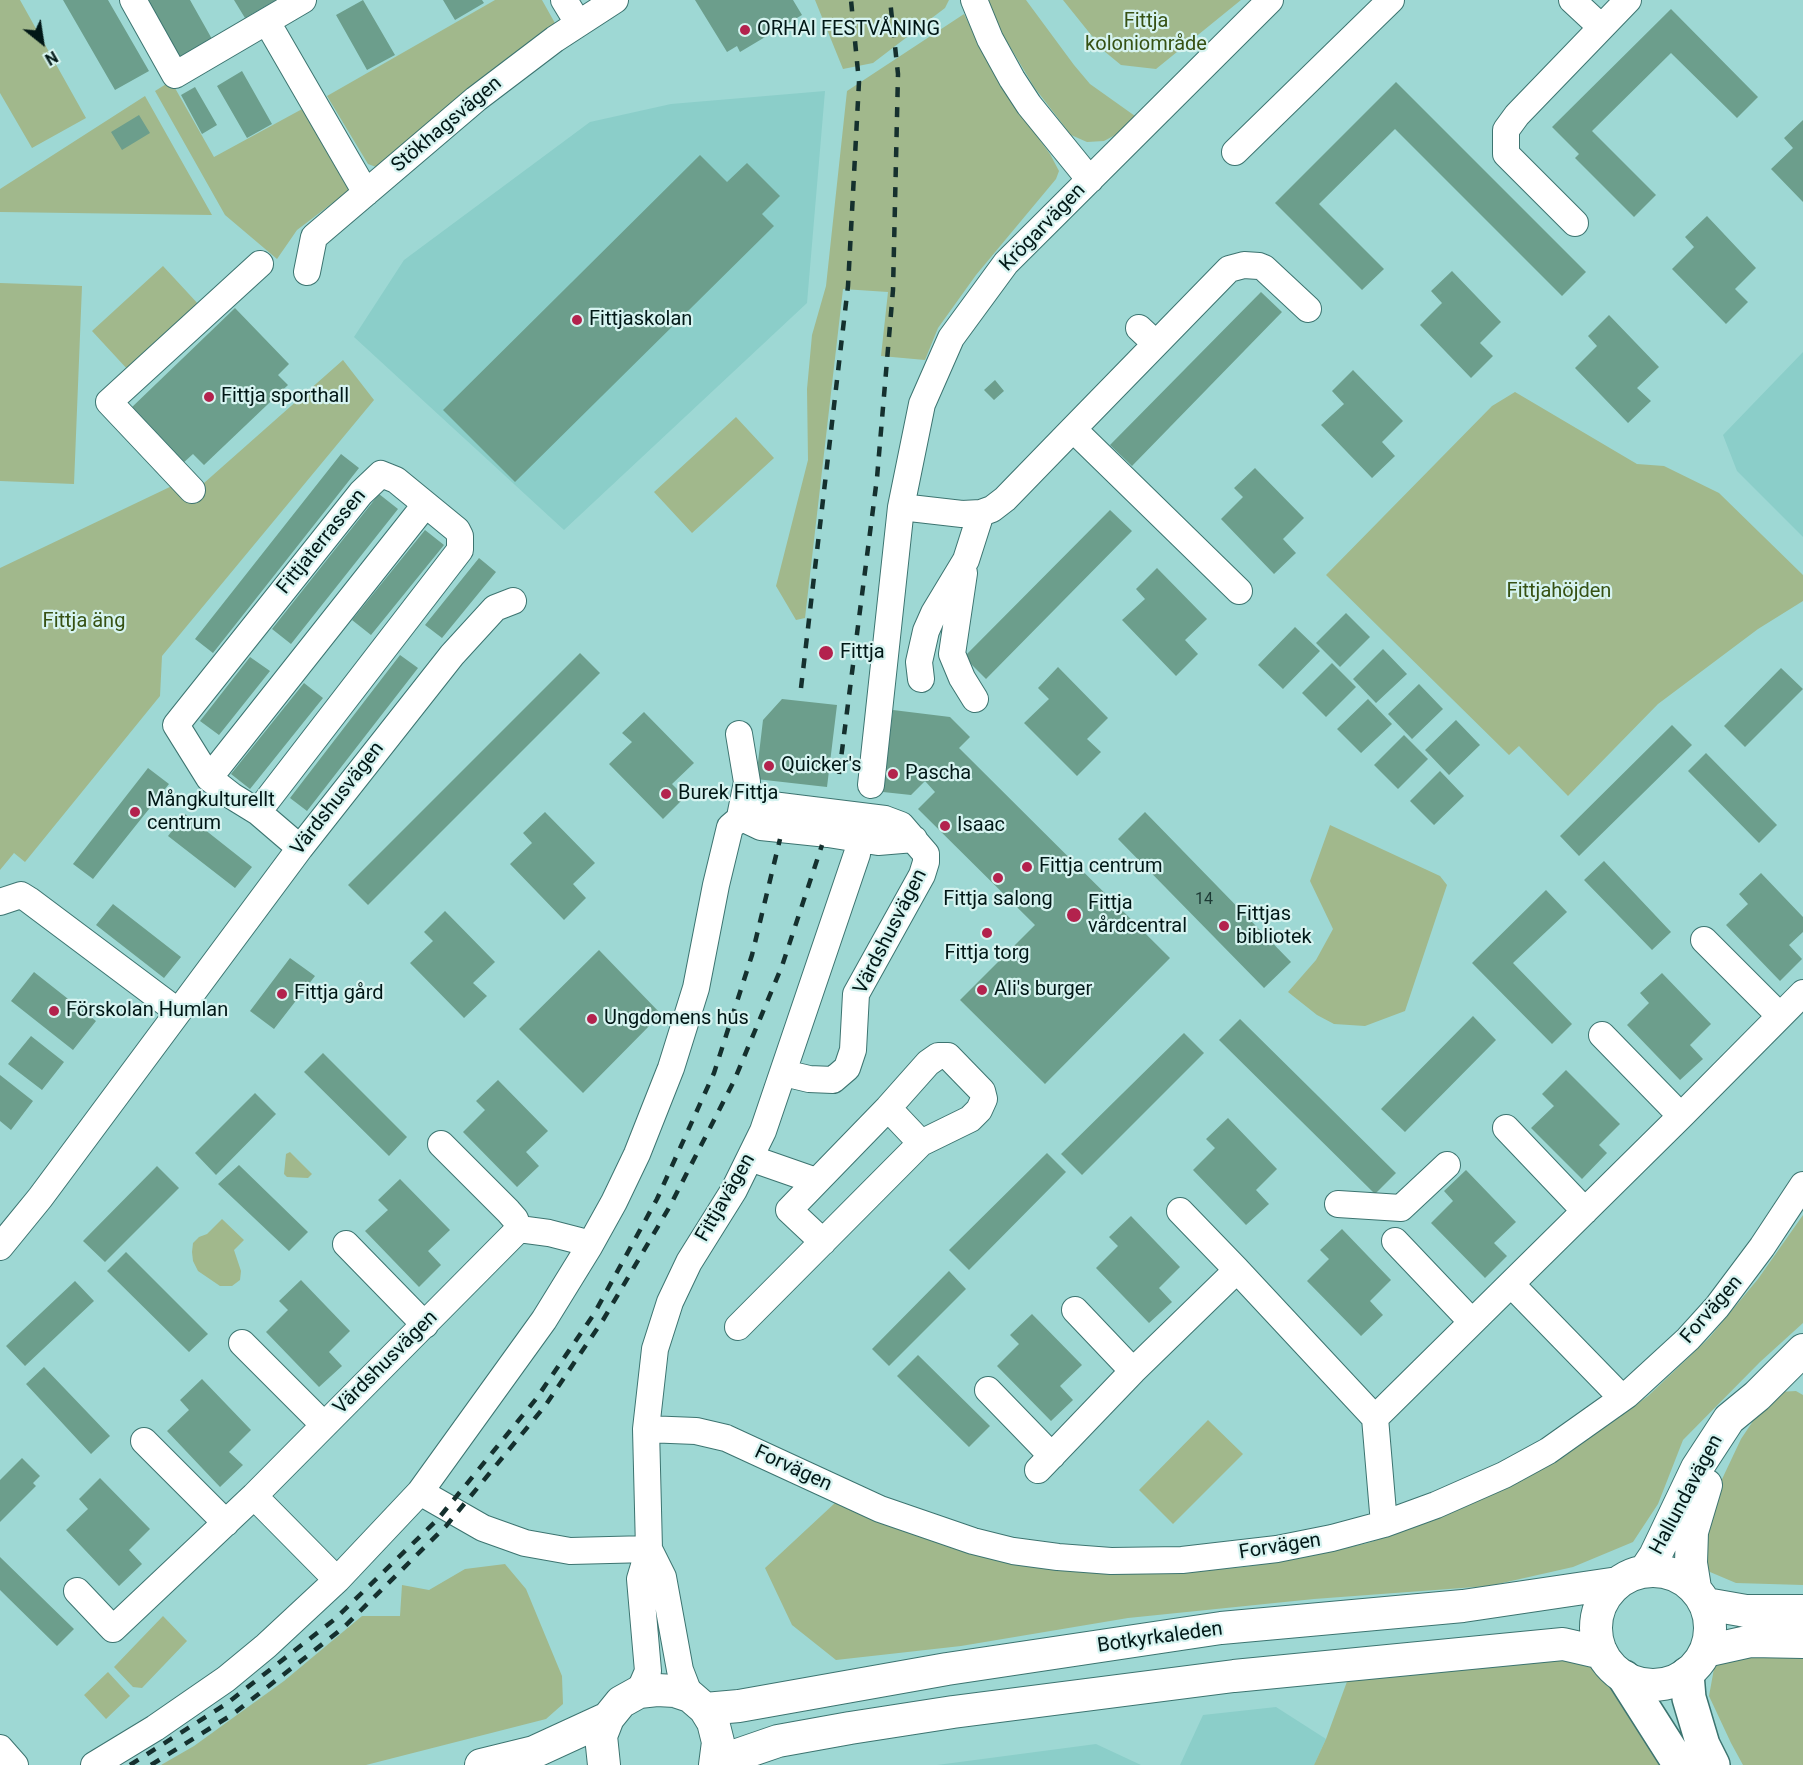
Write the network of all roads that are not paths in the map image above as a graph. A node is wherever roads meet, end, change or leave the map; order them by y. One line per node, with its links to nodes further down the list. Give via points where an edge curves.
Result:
1 (133, 0): 10 (street, via 176,75)
2 (302, 0): 10 (street)
3 (564, 0): 11 (street)
4 (615, 0): 11 (street, Stökhagsvägen)
5 (1270, 0): 14 (street, Krögarvägen)
6 (1391, 0): 13 (street)
7 (1572, 0): 12 (street)
8 (1628, 0): 12 (street)
9 (974, 2): 14 (street, via 1012,79)
10 (267, 22): 15 (street)
11 (578, 23): 15 (street, Stökhagsvägen, via 476,99)
12 (1601, 27): 16 (street, via 1506,130 1506,154)
13 (1235, 152)
14 (1090, 180): 23 (street, Krögarvägen, via 1006,263 951,338 922,404)
15 (366, 193): 18 (street, Stökhagsvägen, via 314,237)
16 (1575, 223)
17 (260, 264): 21 (street, via 109,402)
18 (307, 272)
19 (1308, 309): 20 (street, via 1264,268 1229,269 1147,336)
20 (1073, 429): 24 (street, via 1005,499); 26 (street)
21 (192, 490)
22 (425, 505): 31 (street); 31 (street, Fittjaterrassen, via 396,480 381,474 374,478 190,706 176,725); 33 (street, Fittjaterrassen, via 457,530 460,550)
23 (901, 507): 24 (street); 32 (street, Krögarvägen)
24 (981, 513): 25 (street)
25 (966, 560): 28 (street, via 926,631 919,662); 29 (street, via 952,654)
26 (1239, 591)
27 (513, 601): 35 (street, Värdshusvägen, via 495,608 452,655)
28 (921, 679)
29 (975, 699)
30 (739, 734): 34 (street, via 747,782)
31 (209, 778): 33 (street, Fittjaterrassen)
32 (871, 785)
33 (258, 812): 35 (street, Fittjaterrassen)
34 (740, 818): 43 (street, Värdshusvägen, via 752,809 772,805 885,819 901,825 926,854 922,876 856,994 853,1050 847,1068 833,1080); 61 (street, via 730,827 696,988 671,1068 637,1154)
35 (300, 848): 40 (street, Värdshusvägen)
36 (857, 854): 43 (street, Fittjavägen)
37 (0, 903): 40 (street, via 21,895)
38 (1704, 940): 41 (street)
39 (1803, 994): 41 (street)
40 (177, 1011): 60 (street, Värdshusvägen)
41 (1780, 1016): 45 (street)
42 (1602, 1035): 45 (street)
43 (784, 1073): 49 (street, Fittjavägen)
44 (888, 1108): 47 (street); 47 (street, via 938,1056 948,1056 982,1091 982,1105 970,1119); 51 (street)
45 (1681, 1116): 55 (street)
46 (1506, 1128): 55 (street)
47 (921, 1143): 58 (street)
48 (441, 1144): 56 (street, via 508,1210)
49 (750, 1158): 51 (street); 76 (street, Fittjavägen, via 670,1302 655,1349)
50 (1447, 1165): 53 (street, via 1401,1208)
51 (816, 1181): 58 (street, via 789,1210)
52 (1803, 1185): 73 (street, Forvägen, via 1717,1307 1659,1367)
53 (1338, 1204)
54 (1180, 1211): 62 (street)
55 (1585, 1211): 63 (street)
56 (519, 1229): 61 (street, via 549,1233); 66 (street, Värdshusvägen)
57 (1395, 1241): 65 (street)
58 (823, 1242): 67 (street)
59 (346, 1244): 66 (street)
60 (0, 1247)
61 (589, 1247): 78 (street, via 544,1320)
62 (1237, 1270): 70 (street); 74 (street)
63 (1511, 1284): 65 (street); 73 (street)
64 (1075, 1310): 70 (street)
65 (1472, 1322): 74 (street)
66 (425, 1325): 75 (street, Värdshusvägen)
67 (738, 1327)
68 (242, 1343): 75 (street)
69 (1803, 1350): 72 (main road, Hallundavägen)
70 (1133, 1371): 71 (street, via 1045,1463)
71 (988, 1390)
72 (1757, 1396): 83 (main road, Hallundavägen, via 1729,1419 1697,1468 1655,1556); 86 (main road, Hallundavägen, via 1709,1477 1692,1532 1692,1563)
73 (1622, 1398): 81 (street, Forvägen, via 1548,1451 1504,1475)
74 (1375, 1418): 81 (street)
75 (324, 1425): 79 (street, Värdshusvägen)
76 (646, 1429): 81 (street, Forvägen, via 696,1431 726,1438 917,1524 1013,1551 1058,1557 1182,1560 1277,1549); 82 (street, Fittjavägen)
77 (144, 1441): 80 (street)
78 (420, 1492): 82 (street, via 483,1528 525,1543 570,1551); 84 (street)
79 (254, 1496): 80 (street, Värdshusvägen); 84 (street)
80 (226, 1523): 85 (street, Värdshusvägen, via 113,1629)
81 (1384, 1524)
82 (648, 1548): 92 (street, Fittjavägen, via 640,1579 648,1671); 93 (street, Fittjavägen, via 663,1576 680,1670)
83 (1632, 1577): 86 (main road, via 1662,1572 1679,1576); 89 (main road, via 1607,1594 1600,1608 1597,1631); 93 (main road, Botkyrkaleden, via 1463,1606 1221,1628 739,1706)
84 (337, 1580): 98 (street, via 226,1679)
85 (76, 1591)
86 (1700, 1596): 87 (main road, via 1746,1611); 90 (main road, via 1710,1619 1710,1636)
87 (1803, 1611)
88 (1803, 1642): 90 (main road, via 1751,1641)
89 (1602, 1653): 91 (main road); 96 (main road, via 1563,1644 1234,1676 850,1728 778,1742)
90 (1696, 1663): 91 (main road, via 1676,1681 1663,1684); 102 (highway, via 1689,1698)
91 (1624, 1677): 101 (highway)
92 (639, 1692): 93 (main road, Botkyrkaleden, via 675,1690); 94 (main road, via 621,1702)
93 (698, 1703): 96 (main road, via 713,1722 718,1742)
94 (608, 1718): 99 (main road, via 534,1752); 100 (main road, via 601,1736)
95 (0, 1748): 97 (street)
96 (716, 1764)
97 (15, 1765)
98 (94, 1765)
99 (481, 1765)
100 (604, 1765)
101 (1680, 1765)
102 (1713, 1765)

